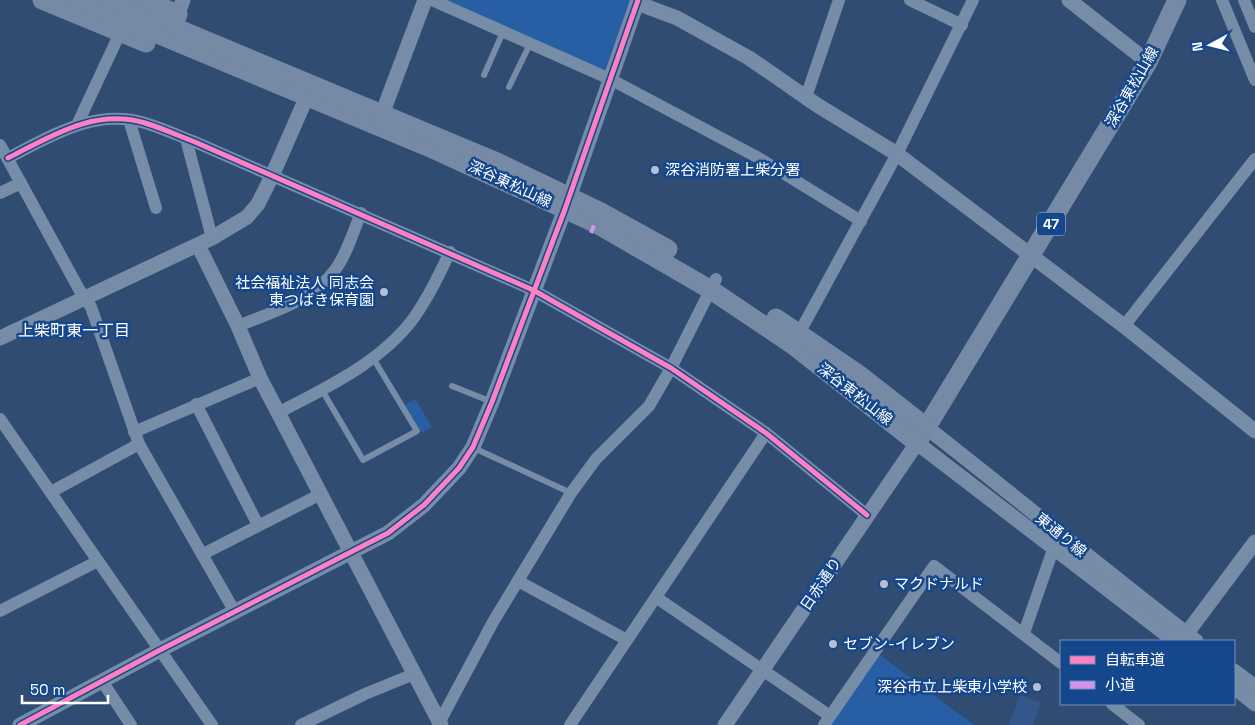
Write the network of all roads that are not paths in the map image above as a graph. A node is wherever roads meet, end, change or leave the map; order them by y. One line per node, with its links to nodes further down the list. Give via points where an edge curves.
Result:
1 (42, 0): 19 (main road)
2 (76, 0): 15 (main road, 深谷東松山線)
3 (109, 0): 15 (main road, 深谷東松山線)
4 (144, 0): 15 (main road)
5 (425, 0): 30 (street)
6 (432, 0): 18 (street)
7 (839, 0): 28 (street)
8 (910, 0): 16 (street)
9 (972, 0): 16 (street)
10 (1069, 0): 22 (street)
11 (1177, 0): 22 (main road, 深谷東松山線 / 47)
12 (1222, 0): 25 (street)
13 (1244, 0): 17 (street)
14 (638, 1): 24 (street); 28 (street, via 709,35)
15 (169, 19): 21 (main road, 深谷東松山線); 27 (main road, 深谷東松山線)
16 (962, 25): 34 (street)
17 (1255, 26)
18 (503, 32): 20 (street); 23 (lane)
19 (120, 33): 21 (main road, via 150,45); 31 (street)
20 (530, 44): 24 (street); 26 (lane)
21 (196, 52): 27 (main road, 深谷東松山線)
22 (1148, 62): 47 (main road, 深谷東松山線 / 47)
23 (484, 75)
24 (610, 79): 40 (street); 43 (street, via 757,157)
25 (1255, 80)
26 (509, 87)
27 (309, 91): 30 (main road, 深谷東松山線); 37 (street)
28 (806, 97): 34 (street)
29 (129, 120): 31 (street, via 100,120); 32 (street); 41 (street)
30 (380, 120): 40 (main road, 深谷東松山線, via 435,150)
31 (77, 125): 35 (street)
32 (186, 139): 37 (street); 44 (street)
33 (0, 145): 35 (street)
34 (897, 154): 43 (street); 47 (street)
35 (8, 158): 38 (street)
36 (1255, 159): 52 (street)
37 (272, 176): 42 (street); 44 (street, via 258,204 246,217)
38 (21, 183): 39 (street); 50 (street)
39 (0, 192)
40 (567, 203): 48 (main road, 深谷東松山線, via 595,223); 49 (street)
41 (156, 208)
42 (361, 214): 46 (street); 51 (street, via 336,270 322,285 300,300)
43 (861, 222): 54 (street)
44 (212, 238): 45 (street)
45 (198, 244): 50 (street); 51 (street)
46 (450, 252): 49 (street); 55 (street, via 412,320)
47 (1032, 257): 52 (street); 66 (main road, 深谷東松山線 / 47)
48 (714, 284): 54 (main road, 深谷東松山線); 56 (street)
49 (533, 290): 56 (street); 60 (street)
50 (85, 298): 53 (street); 67 (street)
51 (238, 326): 57 (street)
52 (1124, 326): 64 (street)
53 (0, 338)
54 (796, 340): 66 (main road, 深谷東松山線)
55 (373, 358): 59 (street); 59 (lane, via 416,431 363,460)
56 (671, 368): 65 (street); 70 (street, via 649,406 596,459)
57 (260, 378): 61 (street); 62 (street)
58 (452, 386): 60 (lane)
59 (322, 390): 62 (street)
60 (492, 402): 68 (street)
61 (196, 404): 67 (street); 73 (street)
62 (278, 413): 71 (street)
63 (0, 420): 69 (street)
64 (1255, 431)
65 (766, 433): 72 (street); 80 (street)
66 (922, 435): 72 (street, 日赤通り); 74 (street, 東通り線)
67 (137, 438): 69 (street); 77 (street)
68 (473, 447): 70 (lane); 76 (street, via 453,475 419,510 388,533)
69 (51, 492): 78 (street)
70 (572, 493): 79 (street)
71 (321, 494): 73 (street); 76 (street)
72 (868, 515): 88 (street, 日赤通り)
73 (258, 525): 77 (street)
74 (1056, 540): 83 (street); 85 (street, 東通り線)
75 (1255, 542): 85 (street)
76 (351, 552): 82 (street); 90 (street)
77 (203, 554): 82 (street)
78 (98, 561): 81 (street); 86 (street)
79 (518, 580): 84 (street); 98 (street)
80 (657, 598): 84 (street); 88 (street)
81 (1, 609)
82 (236, 612): 86 (street)
83 (1024, 633): 87 (street); 97 (street, via 934,566)
84 (627, 640): 103 (street)
85 (1185, 640)
86 (160, 650): 91 (street); 101 (street)
87 (1060, 662)
88 (762, 671): 97 (street); 104 (street, 日赤通り)
89 (1235, 672): 93 (street)
90 (414, 674): 96 (street); 98 (street)
91 (102, 681): 99 (street); 100 (street)
92 (1235, 688): 94 (street)
93 (1255, 688)
94 (1255, 704)
95 (1113, 705): 105 (street)
96 (321, 720): 102 (street)
97 (827, 721)
98 (440, 724)
99 (20, 725)
100 (131, 725)
101 (212, 725)
102 (301, 725)
103 (570, 725)
104 (725, 725)
105 (1139, 725)

